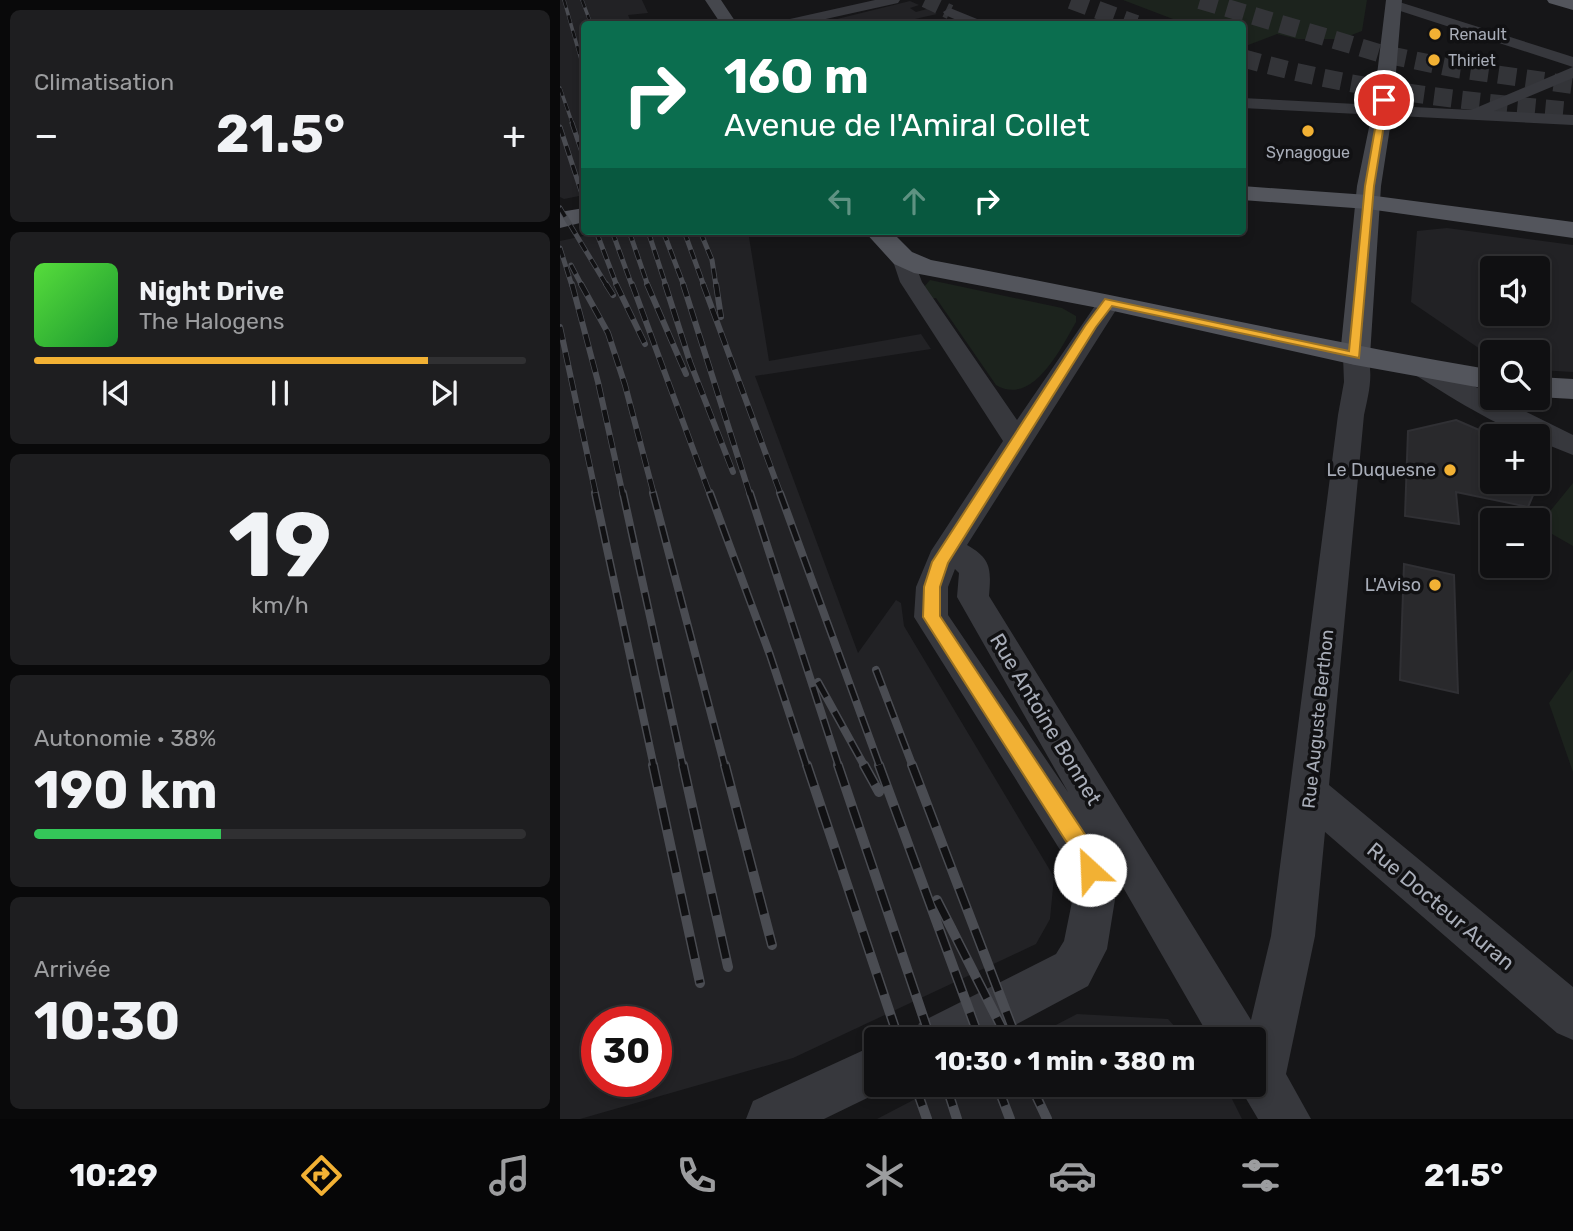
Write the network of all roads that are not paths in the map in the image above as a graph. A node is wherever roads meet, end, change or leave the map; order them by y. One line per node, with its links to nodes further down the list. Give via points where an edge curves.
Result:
1 (713, 0): 8 (street)
2 (894, 0): 7 (street)
3 (1556, 0): 5 (main road)
4 (1394, 2): 12 (street); 15 (street)
5 (1573, 5)
6 (950, 12): 11 (street)
7 (820, 17): 9 (street); 10 (street)
8 (728, 21)
9 (801, 21)
10 (827, 21)
11 (970, 21)
12 (1573, 62)
13 (1573, 72): 16 (street)
14 (1246, 103): 15 (street)
15 (1383, 108): 16 (street); 19 (street)
16 (1471, 114): 17 (street)
17 (1573, 120)
18 (1246, 192): 19 (main road)
19 (1368, 202): 26 (main road); 30 (street)
20 (581, 204): 21 (main road)
21 (560, 208)
22 (581, 216): 23 (main road)
23 (560, 220)
24 (581, 226): 25 (main road)
25 (560, 230)
26 (1573, 230)
27 (881, 235): 28 (main road)
28 (903, 258): 29 (main road, via 944,272); 35 (street, via 911,282)
29 (1110, 302): 30 (main road); 35 (street)
30 (1355, 356): 31 (main road); 38 (street, Rue Auguste Berthon, via 1357,382)
31 (1419, 367): 32 (main road); 36 (street)
32 (1480, 378)
33 (1550, 388): 34 (main road)
34 (1573, 389)
35 (1017, 440): 37 (street)
36 (1573, 446)
37 (947, 551): 40 (street, via 932,587 931,617 1085,852 1096,887 1085,949 1072,970); 41 (street, Rue Antoine Bonnet, via 959,554 975,569 973,597)
38 (1310, 794): 39 (street, Rue Docteur Auran); 43 (street, Rue Auguste Berthon, via 1293,936)
39 (1573, 1017)
40 (963, 1027)
41 (1229, 1027)
42 (864, 1074): 44 (street)
43 (1267, 1089)
44 (773, 1118)

